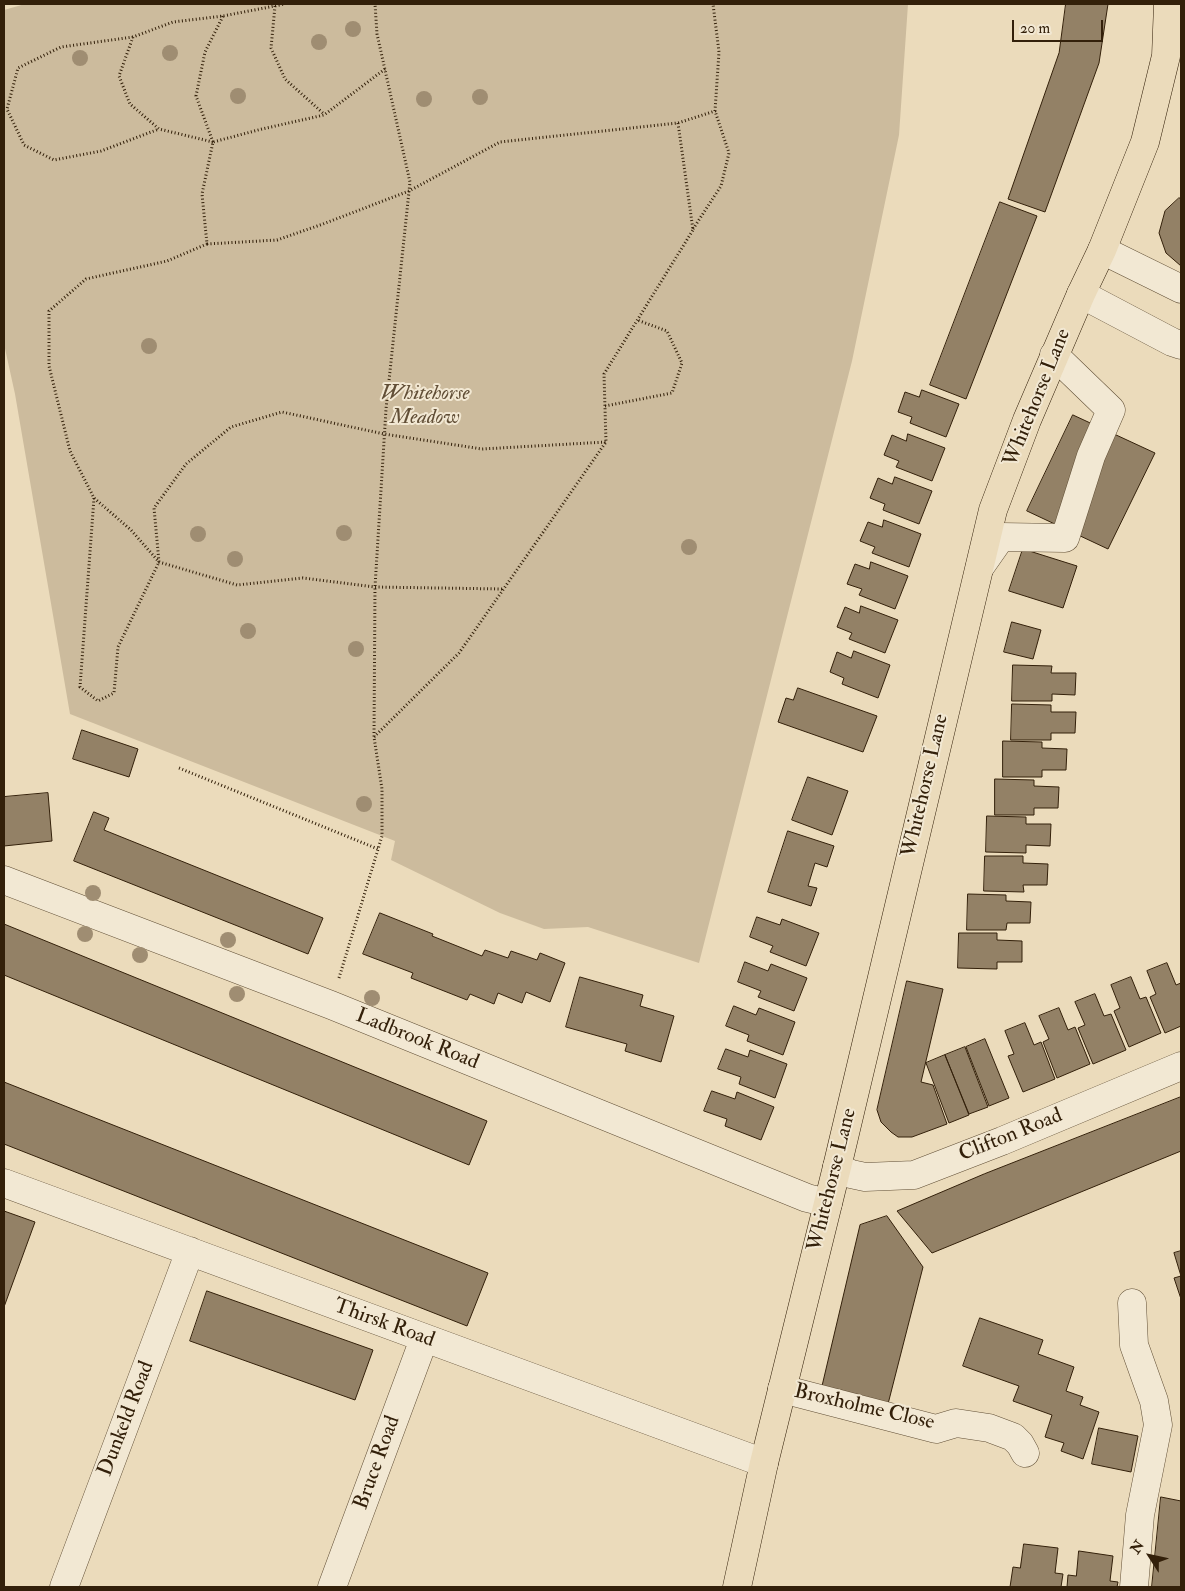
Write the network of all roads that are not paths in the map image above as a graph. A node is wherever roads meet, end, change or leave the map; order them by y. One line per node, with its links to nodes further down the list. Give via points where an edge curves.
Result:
1 (1168, 4): 2 (main road, Whitehorse Lane, via 1166,56 1145,142)
2 (1102, 250): 3 (street); 4 (main road, Whitehorse Lane)
3 (1181, 289)
4 (1081, 294): 5 (street); 6 (main road, Whitehorse Lane)
5 (1181, 345)
6 (1054, 355): 7 (main road, Whitehorse Lane, via 993,510); 7 (street, via 1111,410 1091,456 1065,538 1001,537)
7 (979, 569): 10 (main road, Whitehorse Lane)
8 (4, 880): 12 (street, Ladbrook Road, via 331,1005 808,1198)
9 (1181, 1066): 10 (street, Clifton Road, via 914,1175 865,1177)
10 (837, 1167): 12 (main road, Whitehorse Lane)
11 (4, 1183): 13 (street, Thirsk Road)
12 (828, 1203): 16 (main road, Whitehorse Lane)
13 (190, 1251): 15 (street, Thirsk Road); 19 (street, Dunkeld Road)
14 (1132, 1303): 22 (street, via 1134,1344 1154,1401 1158,1425 1140,1514)
15 (424, 1339): 18 (street, Thirsk Road); 20 (street, Bruce Road)
16 (782, 1389): 17 (street, Broxholme Close, via 936,1429 956,1423 989,1428 1013,1438); 18 (main road, Whitehorse Lane)
17 (1025, 1453)
18 (764, 1463): 21 (main road, Whitehorse Lane)
19 (64, 1587)
20 (332, 1587)
21 (737, 1587)
22 (1134, 1587)

